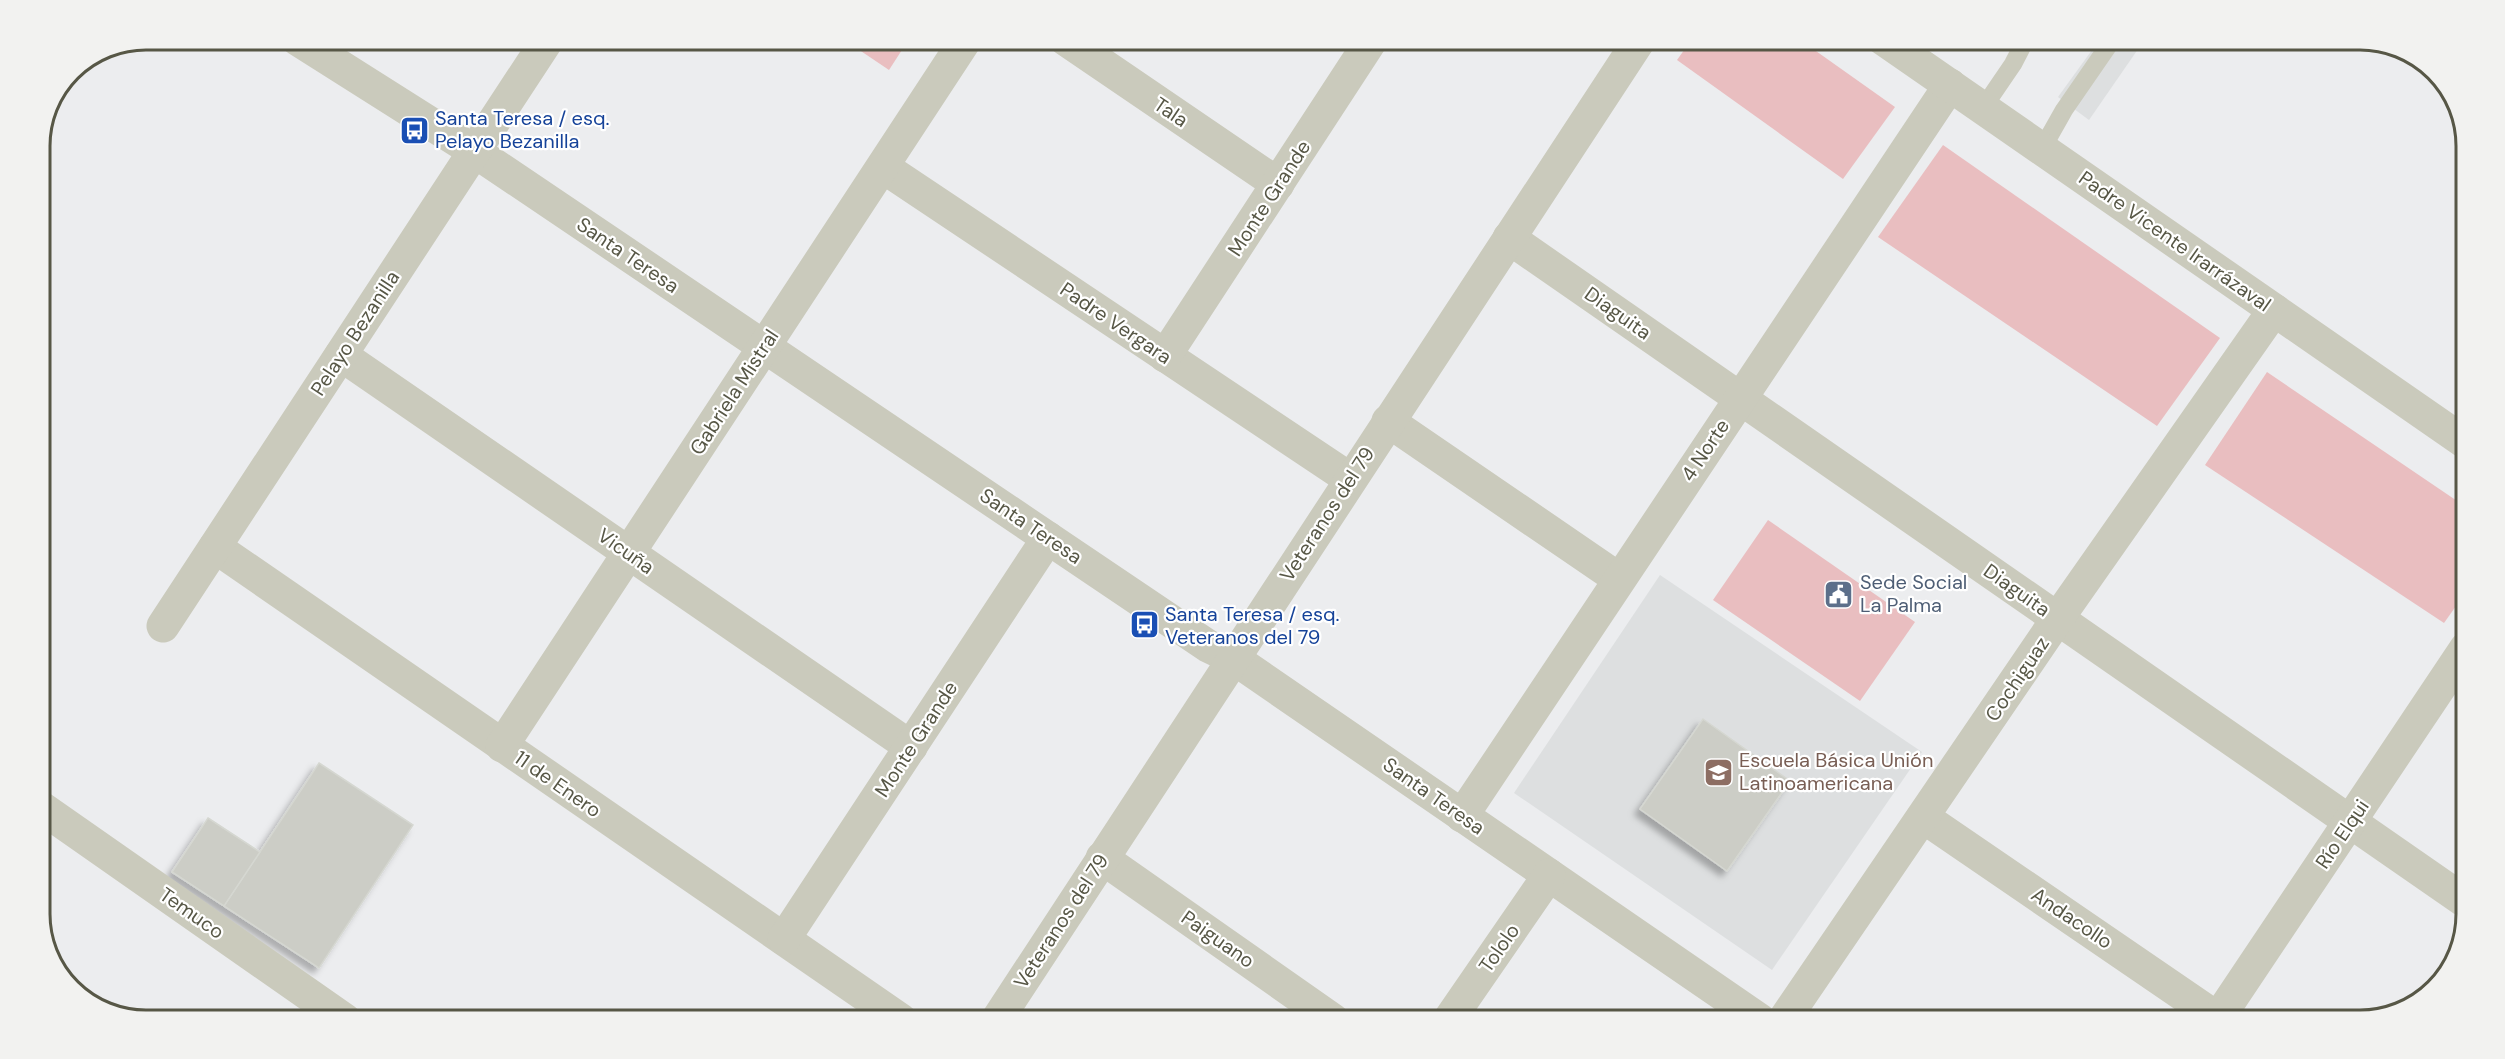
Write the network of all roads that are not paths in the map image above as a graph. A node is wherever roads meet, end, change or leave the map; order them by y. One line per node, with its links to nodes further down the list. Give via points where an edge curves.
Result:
1 (314, 50): 13 (street, Santa Teresa)
2 (541, 50): 13 (street, Pelayo Bezanilla)
3 (959, 50): 14 (street, Gabriela Mistral)
4 (1081, 50): 15 (street, Tala)
5 (1365, 50): 15 (street, Monte Grande)
6 (1633, 50): 16 (street, Veteranos del 79)
7 (1899, 50): 10 (street, Padre Vicente Irarrázaval)
8 (2020, 50): 11 (lane)
9 (2105, 50): 12 (lane)
10 (1950, 85): 11 (street, Padre Vicente Irarrázaval); 21 (street, 4 Norte)
11 (1983, 108): 12 (street, Padre Vicente Irarrázaval)
12 (2042, 149): 17 (street, Padre Vicente Irarrázaval)
13 (474, 151): 18 (street, Santa Teresa); 19 (street, Pelayo Bezanilla)
14 (882, 167): 18 (street, Gabriela Mistral); 20 (street, Padre Vergara)
15 (1278, 184): 20 (street, Monte Grande)
16 (1509, 238): 21 (street, Diaguita); 22 (street, Veteranos del 79)
17 (2274, 310): 23 (street, Padre Vicente Irarrázaval); 29 (street, Cochiguaz)
18 (764, 346): 25 (street, Santa Teresa); 27 (street, Gabriela Mistral)
19 (341, 355): 26 (street, Pelayo Bezanilla); 27 (street, Vicuña)
20 (1165, 356): 24 (street, Padre Vergara)
21 (1740, 397): 28 (street, 4 Norte); 29 (street, Diaguita)
22 (1388, 421): 24 (street, Veteranos del 79); 28 (street)
23 (2455, 436)
24 (1350, 479): 31 (street, Veteranos del 79)
25 (1048, 538): 31 (street, Santa Teresa, via 1208,646); 34 (street, Monte Grande)
26 (215, 548): 30 (street, Pelayo Bezanilla); 33 (street, 11 de Enero)
27 (628, 553): 33 (street, Gabriela Mistral); 34 (street, Vicuña)
28 (1619, 579): 36 (street, 4 Norte)
29 (2058, 618): 37 (street, Cochiguaz); 38 (street, Diaguita)
30 (163, 626)
31 (1233, 658): 36 (street, Santa Teresa); 39 (street, Veteranos del 79)
32 (2456, 663): 38 (street, Río Elqui)
33 (502, 746): 42 (street, 11 de Enero)
34 (911, 747): 42 (street, Monte Grande)
35 (50, 815): 43 (street, Temuco)
36 (1462, 816): 40 (street, Santa Teresa)
37 (1923, 817): 49 (street, Cochiguaz); 50 (street, Andacollo)
38 (2350, 822): 41 (street, Diaguita); 51 (street, Río Elqui)
39 (1102, 858): 45 (street, Veteranos del 79); 46 (street, Paiguano)
40 (1549, 875): 47 (street, Tololo); 48 (street, Santa Teresa)
41 (2456, 895)
42 (784, 939): 44 (street, 11 de Enero)
43 (331, 1010)
44 (887, 1010)
45 (1003, 1010)
46 (1319, 1010)
47 (1456, 1010)
48 (1745, 1010)
49 (1791, 1010)
50 (2203, 1010)
51 (2225, 1010)

